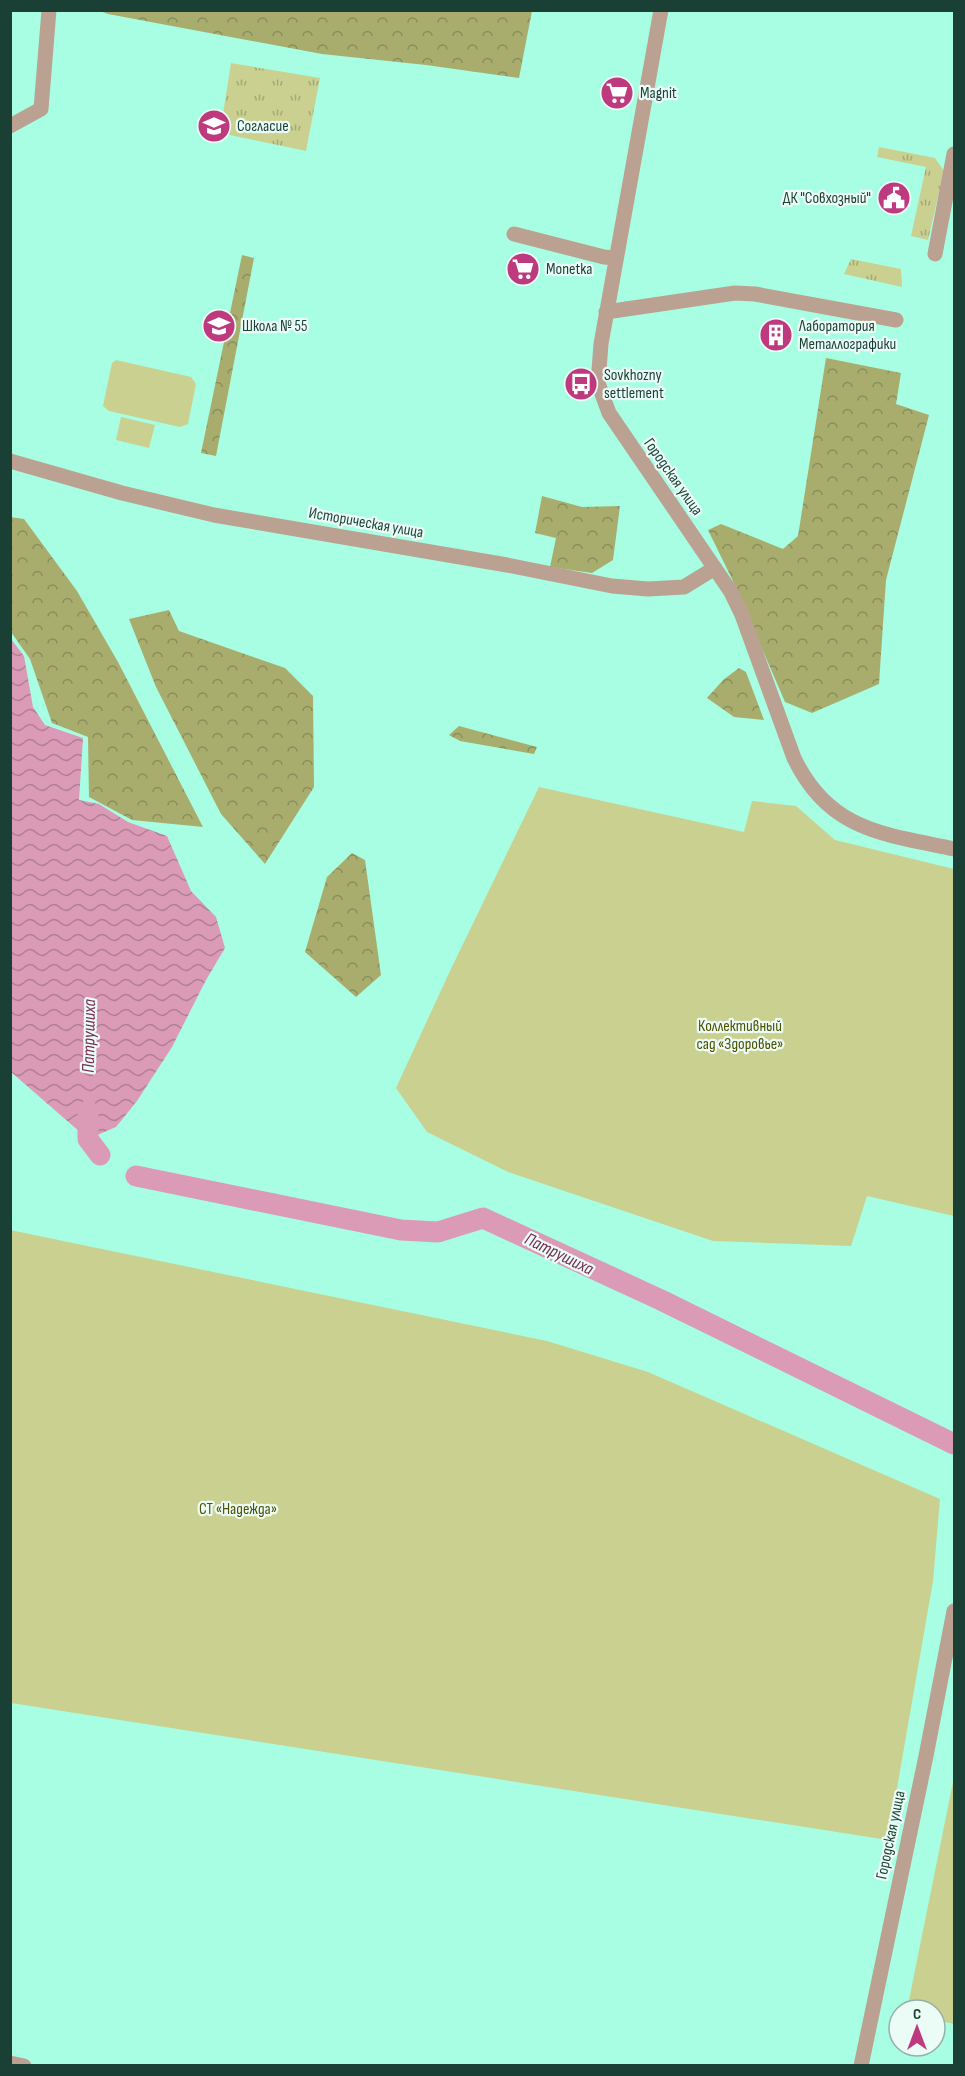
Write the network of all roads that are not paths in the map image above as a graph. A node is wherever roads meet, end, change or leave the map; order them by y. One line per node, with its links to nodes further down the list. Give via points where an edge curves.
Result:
1 (49, 10): 3 (street, via 40,109)
2 (661, 10): 8 (street, Городская улица)
3 (10, 126)
4 (954, 154): 5 (street)
5 (952, 183): 7 (street)
6 (514, 234): 8 (street)
7 (935, 254)
8 (616, 258): 9 (street, Городская улица)
9 (606, 312): 10 (street, via 745,294); 12 (street, Городская улица, via 598,372 605,404 616,426)
10 (896, 320)
11 (10, 461): 12 (street, Историческая улица, via 214,515 612,586 684,586)
12 (716, 568): 13 (street, Городская улица, via 742,615 795,758 813,789 851,822 872,831)
13 (954, 849)
14 (954, 1611): 17 (street, Городская улица)
15 (10, 2063): 16 (street)
16 (24, 2066)
17 (861, 2066)

